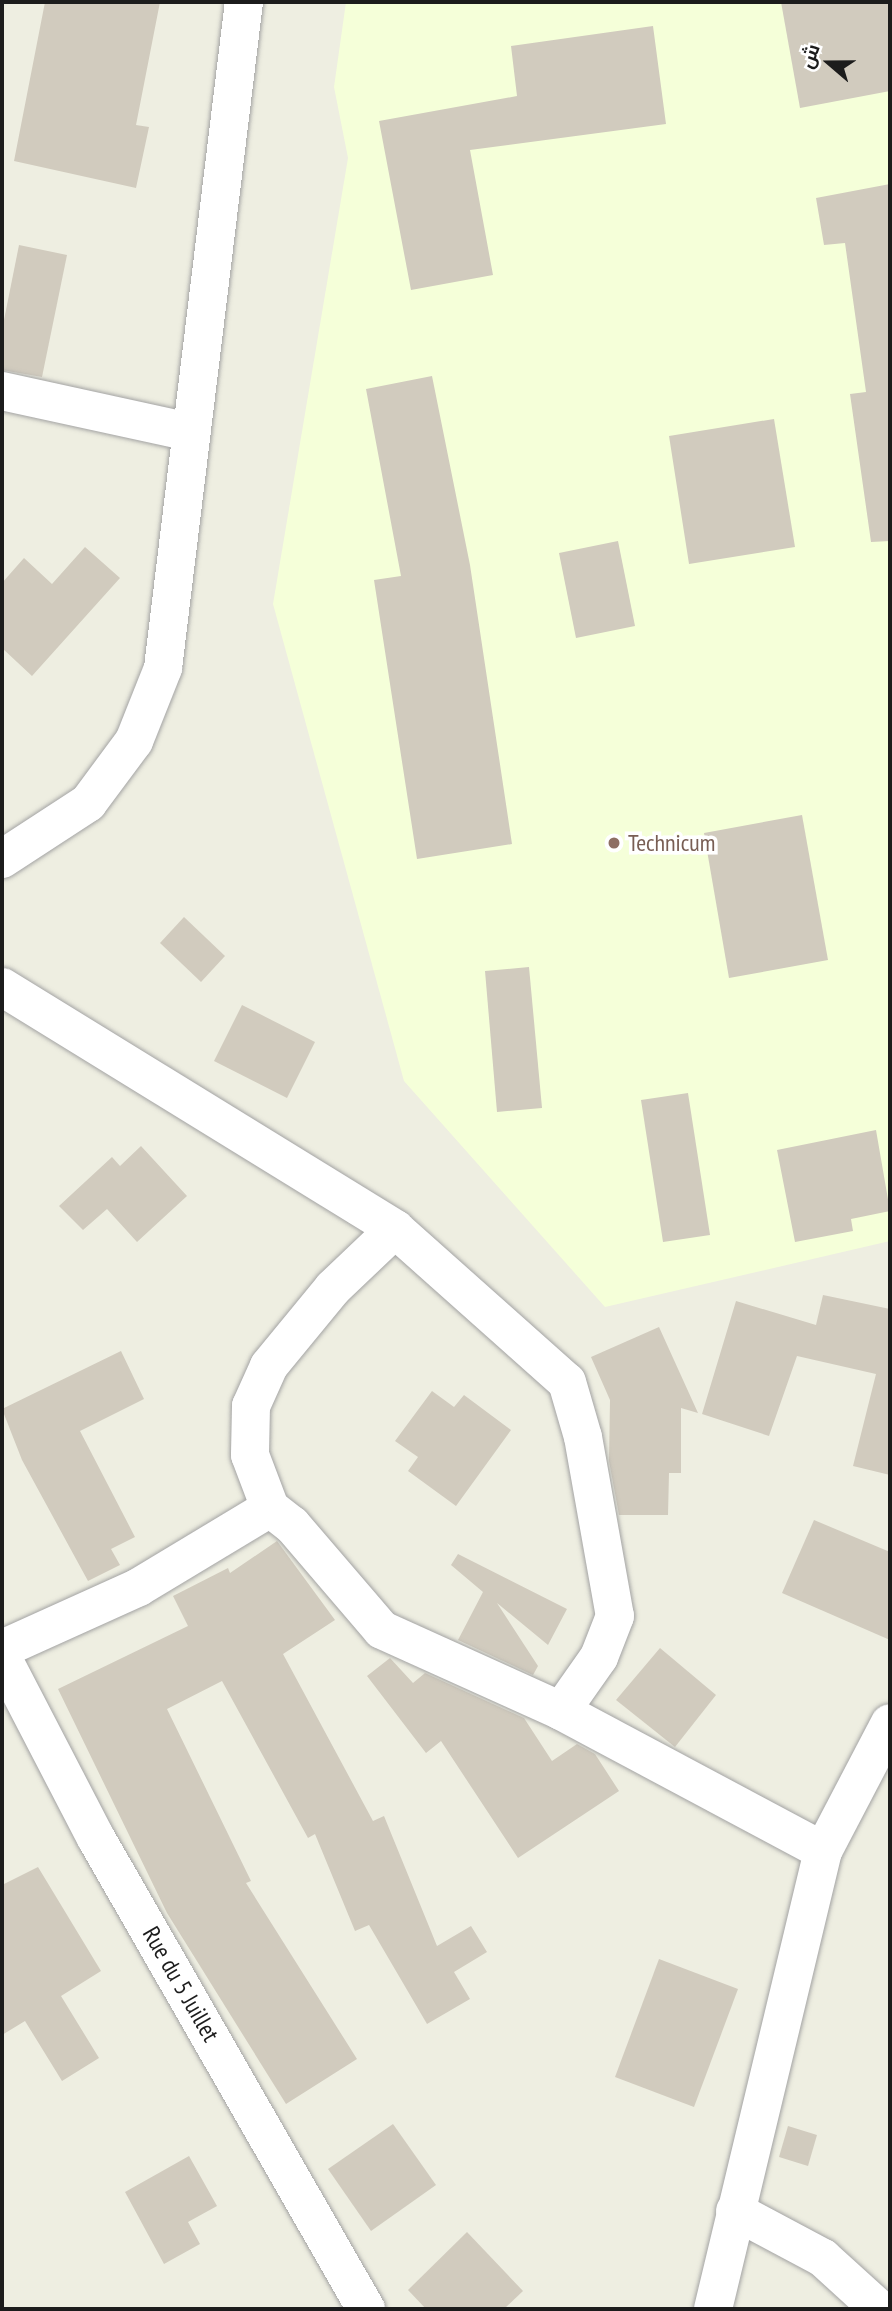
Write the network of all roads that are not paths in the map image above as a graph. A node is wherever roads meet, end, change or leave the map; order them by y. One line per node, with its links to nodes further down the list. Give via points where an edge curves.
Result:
1 (244, 2): 3 (street)
2 (2, 391): 3 (street)
3 (190, 432): 4 (street, via 163,668 134,741 88,803)
4 (2, 859)
5 (2, 987): 6 (street)
6 (395, 1229): 7 (street, via 332,1288 269,1366 251,1406 250,1455); 10 (street, via 567,1382 583,1437 615,1616 599,1657)
7 (271, 1508): 8 (street, via 139,1587); 10 (street, via 292,1525 382,1630)
8 (2, 1649)
9 (2, 1657): 14 (street, Rue du 5 Juillet, via 96,1838)
10 (561, 1711): 12 (street)
11 (890, 1723): 12 (street)
12 (823, 1851): 13 (street)
13 (735, 2211): 15 (street); 16 (street, via 823,2258)
14 (366, 2309)
15 (713, 2309)
16 (879, 2309)

